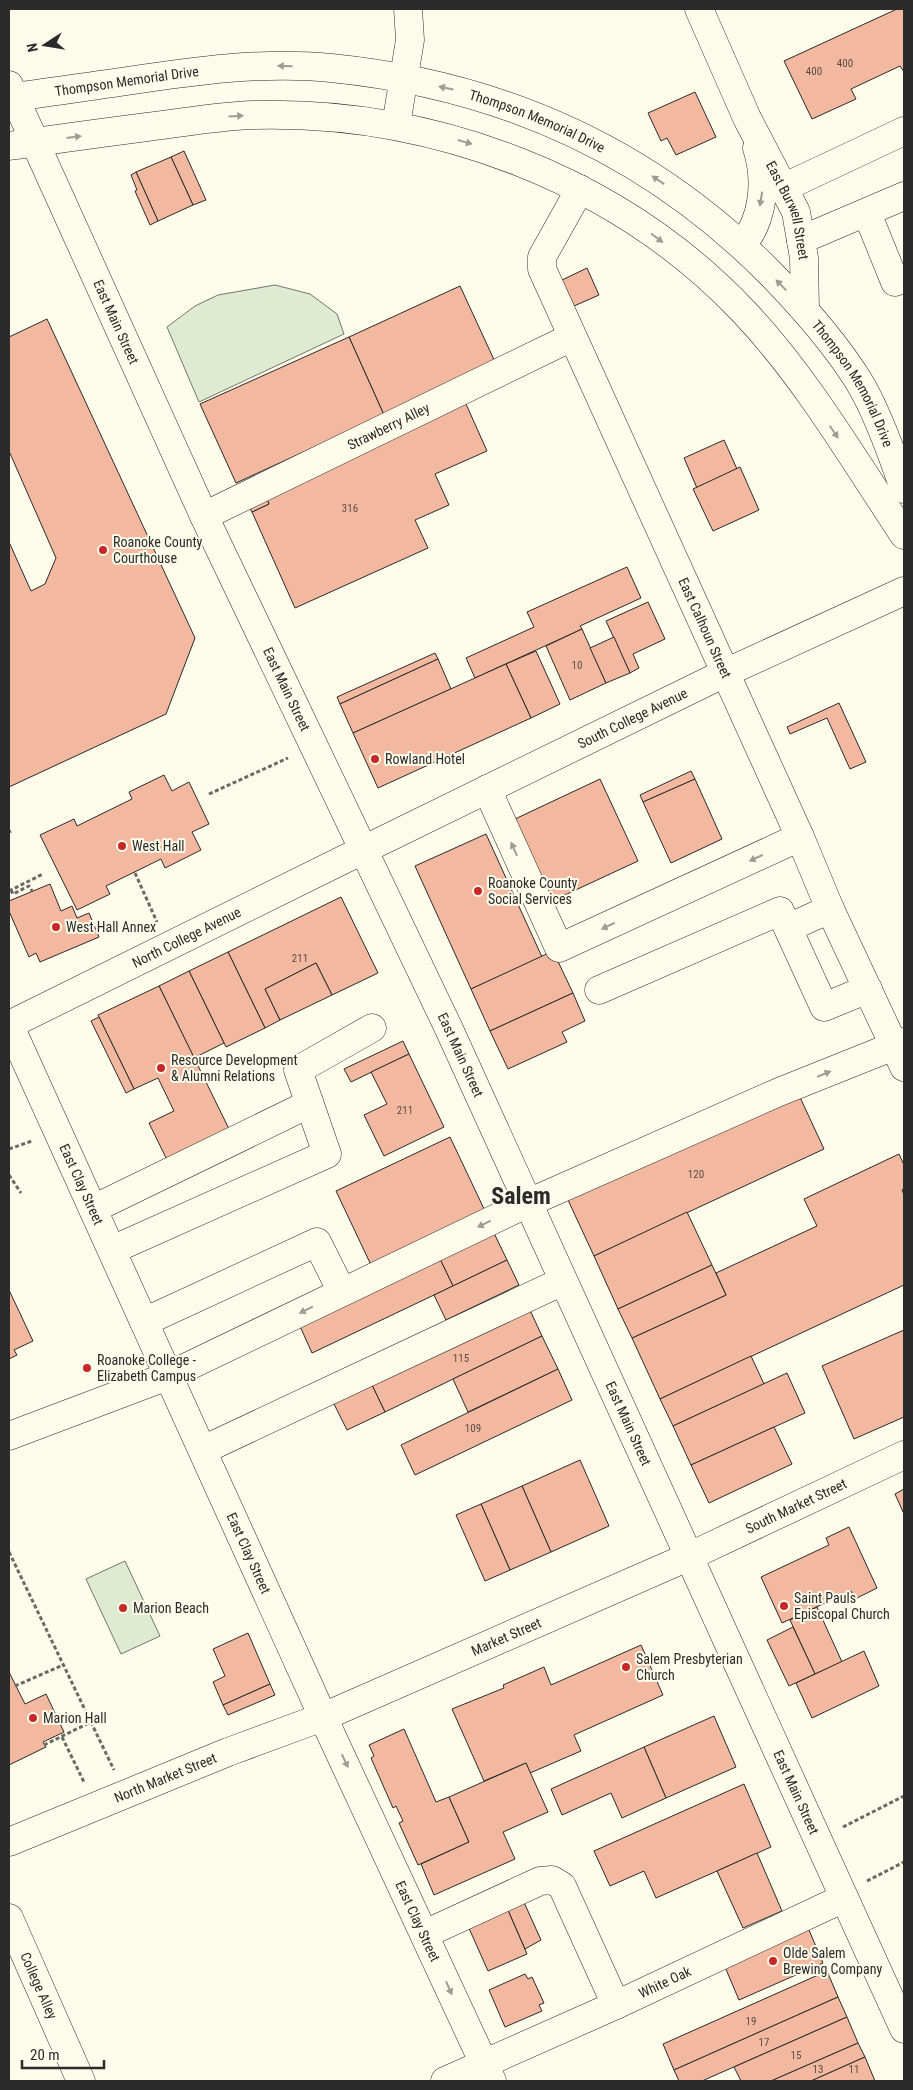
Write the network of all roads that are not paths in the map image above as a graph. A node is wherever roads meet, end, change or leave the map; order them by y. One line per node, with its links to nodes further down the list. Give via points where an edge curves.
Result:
1 (408, 9): 3 (street, via 410,40)
2 (699, 9): 5 (street, East Burwell Street)
3 (405, 79): 4 (street, Thompson Memorial Drive, one-way to 4, via 330,68 269,66 194,71); 6 (street); 14 (street, Thompson Memorial Drive, one-way to 3, via 694,205 647,173 581,136 524,111 454,89)
4 (11, 94): 8 (street, East Main Street)
5 (747, 118): 9 (street, East Burwell Street); 14 (street, East Burwell Street, one-way to 14, via 758,153 763,191 759,214)
6 (396, 125): 8 (street, one-way to 6, via 253,115 312,116); 10 (street, one-way to 10, via 469,143)
7 (904, 131): 9 (street)
8 (22, 144): 19 (street, East Main Street)
9 (786, 187): 13 (street, East Burwell Street, via 796,212)
10 (580, 189): 17 (street, East Calhoun Street, via 542,257 542,269); 20 (street, one-way to 20, via 644,228 697,268 745,313 807,391)
11 (904, 196): 12 (street)
12 (867, 213): 13 (street); 15 (street, via 895,282)
13 (801, 240): 16 (street, East Burwell Street)
14 (742, 244): 16 (street, Thompson Memorial Drive, one-way to 14)
15 (904, 278)
16 (805, 310): 18 (street, Thompson Memorial Drive, via 859,381 894,457)
17 (572, 337): 19 (street, Strawberry Alley); 22 (street, East Calhoun Street)
18 (904, 489)
19 (204, 516): 25 (street, East Main Street)
20 (904, 535)
21 (904, 591): 22 (street, South College Avenue)
22 (725, 673): 23 (street, South College Avenue); 24 (street, East Calhoun Street)
23 (487, 790): 24 (street, one-way to 23, via 559,948); 25 (street, South College Avenue)
24 (800, 837): 26 (street, East Calhoun Street)
25 (363, 850): 30 (street, North College Avenue); 34 (street, East Main Street)
26 (830, 909): 27 (street); 28 (street, East Calhoun Street)
27 (788, 928): 28 (street, via 824,1008); 29 (street, via 780,912)
28 (868, 989): 32 (street, East Calhoun Street)
29 (599, 990)
30 (9, 1024): 35 (street, East Clay Street)
31 (372, 1028): 33 (street, via 298,1070)
32 (901, 1052): 34 (street, one-way to 32, via 778,1092)
33 (310, 1104): 35 (street); 36 (street, via 327,1154)
34 (528, 1203): 37 (street, East Main Street); 38 (street, one-way to 38)
35 (94, 1209): 36 (street, East Clay Street)
36 (112, 1250): 39 (street, East Clay Street)
37 (563, 1281): 42 (street); 44 (street, East Main Street)
38 (342, 1292): 39 (street, via 317,1242); 40 (street, one-way to 40)
39 (144, 1322): 40 (street, East Clay Street)
40 (168, 1376): 41 (street); 42 (street, East Clay Street)
41 (9, 1436)
42 (203, 1450): 45 (street, East Clay Street)
43 (904, 1455): 44 (street, South Market Street)
44 (688, 1557): 45 (street, Market Street); 47 (street, East Main Street)
45 (323, 1717): 46 (street, North Market Street, via 228,1752); 49 (street, East Clay Street, one-way to 49)
46 (9, 1842)
47 (843, 1895): 50 (street, White Oak); 51 (street, East Main Street)
48 (9, 1918): 53 (street, College Alley)
49 (425, 1934): 50 (street, via 540,1881 552,1880 562,1886); 52 (street, East Clay Street, one-way to 52)
50 (616, 2005): 52 (street, White Oak)
51 (904, 2029)
52 (488, 2073): 54 (street, White Oak)
53 (81, 2081)
54 (445, 2081)

